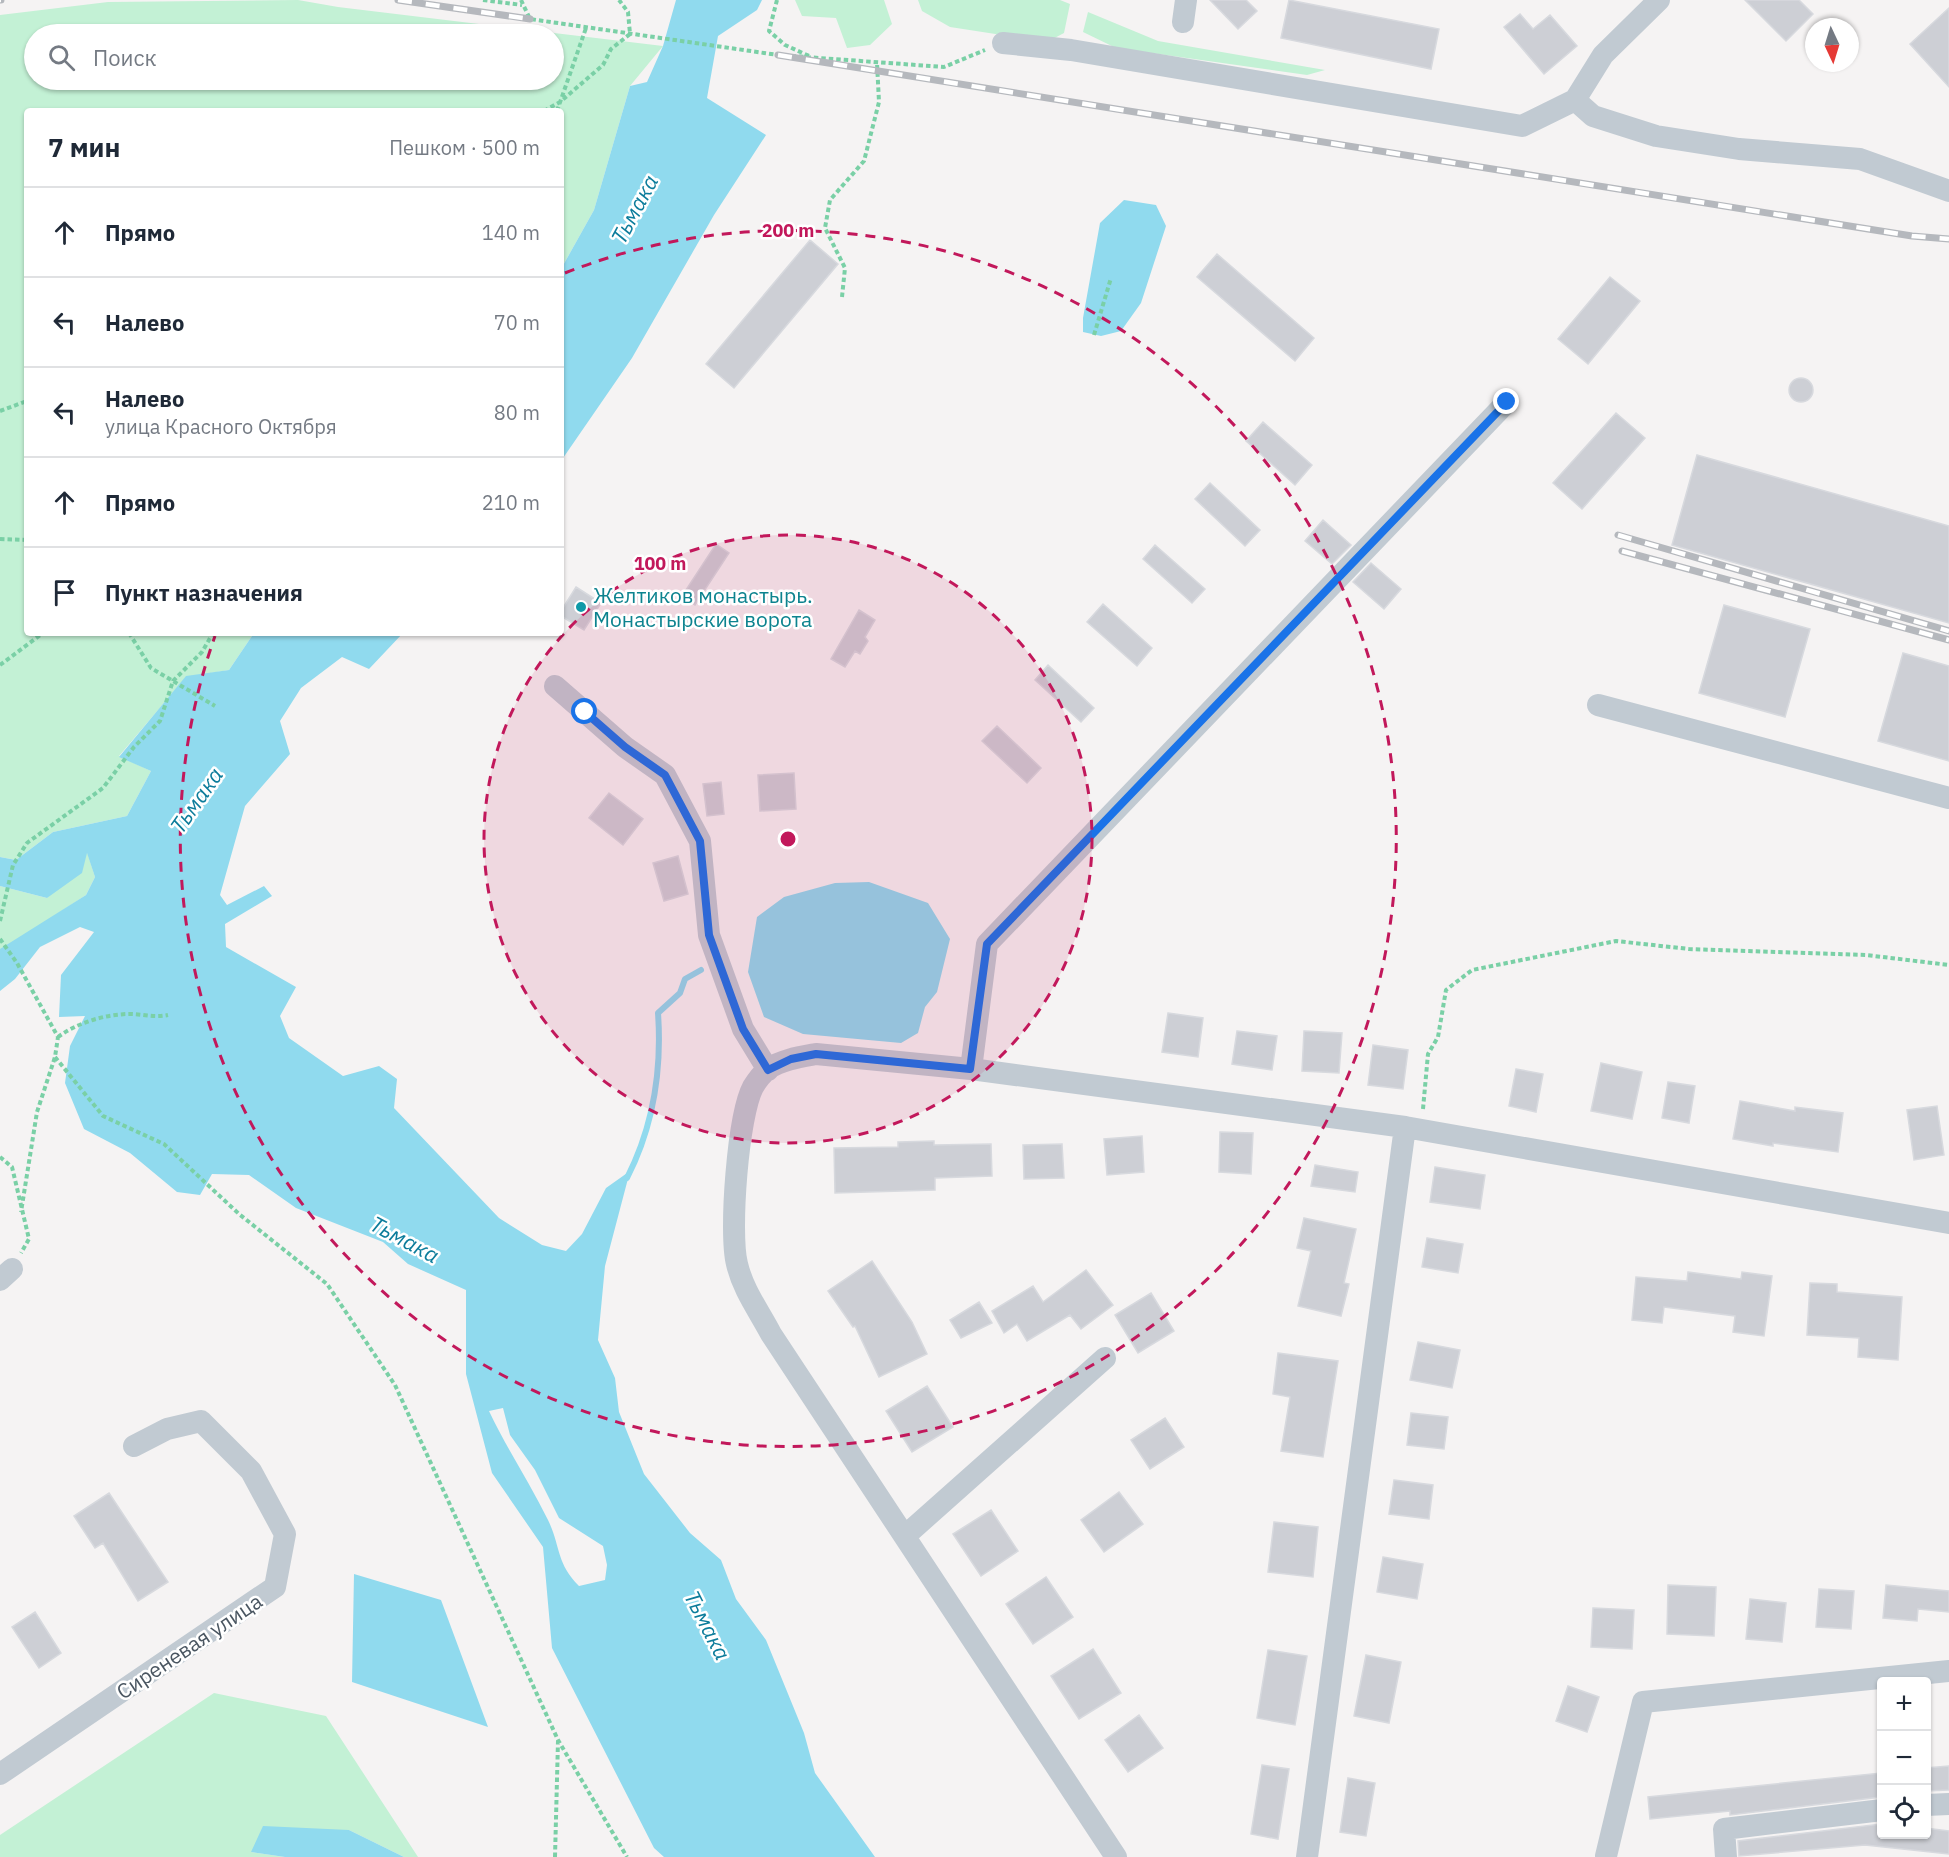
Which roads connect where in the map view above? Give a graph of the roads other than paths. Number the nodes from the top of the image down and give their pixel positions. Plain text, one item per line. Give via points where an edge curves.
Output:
1 (1659, 0) edge
2 (1003, 43) road end
3 (1575, 100) junction
4 (1949, 191) edge
5 (1507, 402) dead end
6 (555, 686) dead end
7 (1598, 705) dead end
8 (1949, 798) edge
9 (970, 1069) junction
10 (768, 1070) junction
11 (1405, 1127) junction
12 (1949, 1223) edge
13 (1105, 1358) dead end
14 (134, 1446) dead end
15 (906, 1535) junction
16 (1949, 1671) edge
17 (0, 1774) edge
18 (1949, 1804) edge
19 (1931, 1805) edge
20 (1877, 1810) edge
21 (1606, 1856) dead end
22 (1116, 1857) edge
23 (1307, 1857) edge
24 (1726, 1857) edge

1 - 3 street via 1603,55
2 - 3 street via 1071,50 1522,126
3 - 4 street via 1593,117 1656,135 1739,149 1860,159
5 - 9 street via 987,944
6 - 10 street via 625,747 665,775 700,841 709,935 743,1029
7 - 8 street
9 - 10 street via 816,1054 791,1059
9 - 11 street
10 - 15 street via 753,1087 740,1151 736,1262 744,1286 771,1334
11 - 12 street
11 - 23 street
13 - 15 street
14 - 17 street, Сиреневая улица via 167,1429 201,1421 251,1471 285,1534 275,1587
15 - 22 street
16 - 21 street via 1643,1701
18 - 19 street
20 - 24 street via 1724,1828

